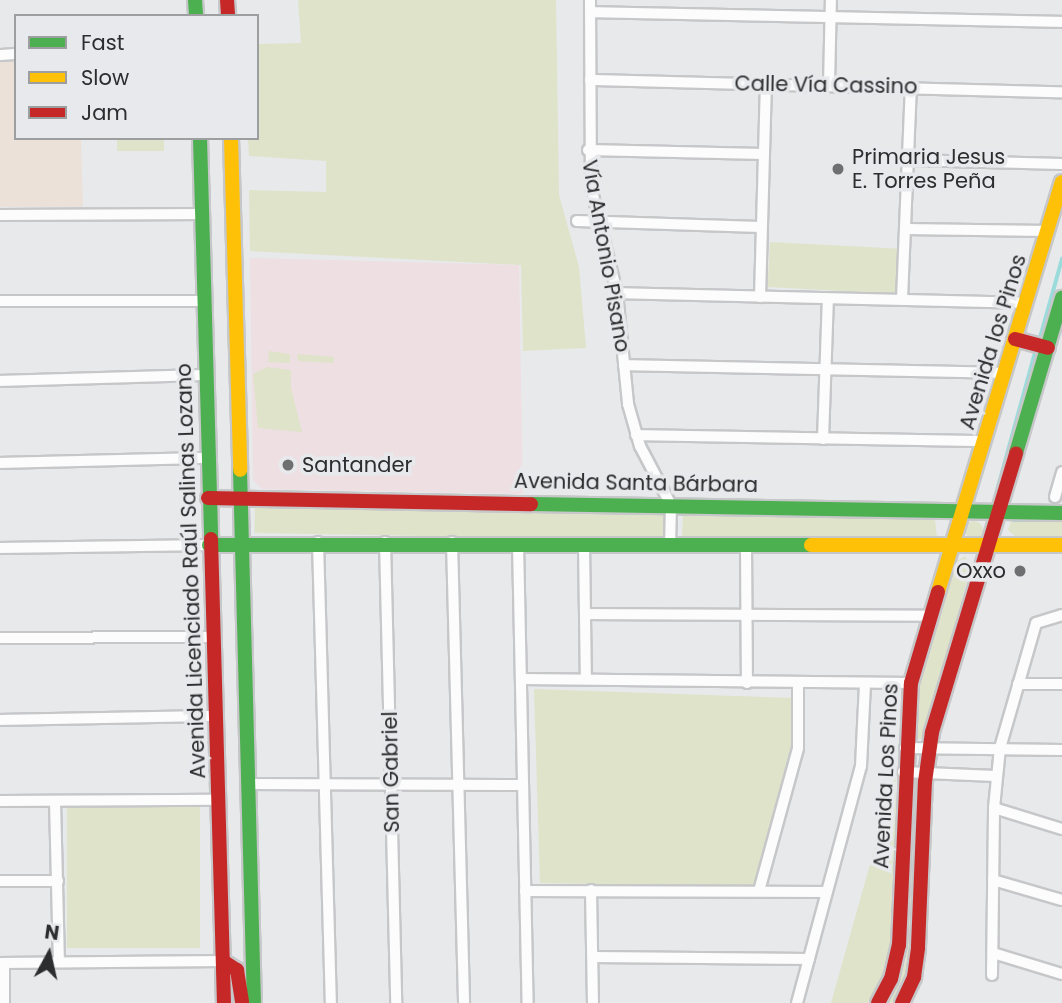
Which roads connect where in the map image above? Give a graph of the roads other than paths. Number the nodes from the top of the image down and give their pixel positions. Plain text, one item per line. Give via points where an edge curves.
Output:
1 (590, 0) edge
2 (831, 0) edge
3 (590, 12) junction
4 (831, 16) junction
5 (1062, 22) edge
6 (590, 80) junction
7 (766, 83) junction
8 (829, 85) junction
9 (911, 87) junction
10 (1062, 92) edge
11 (200, 140) edge
12 (231, 140) edge
13 (588, 150) junction
14 (763, 154) junction
15 (909, 160) junction
16 (1062, 164) edge
17 (1062, 183) edge
18 (202, 214) junction
19 (0, 215) edge
20 (577, 221) dead end
21 (601, 223) junction
22 (761, 227) junction
23 (905, 229) junction
24 (1053, 229) edge
25 (617, 293) junction
26 (760, 297) junction
27 (1062, 298) edge
28 (828, 299) junction
29 (902, 299) junction
30 (0, 301) edge
31 (205, 301) junction
32 (1027, 303) junction
33 (1015, 339) junction
34 (1048, 348) junction
35 (624, 365) junction
36 (824, 370) junction
37 (1005, 373) junction
38 (206, 375) junction
39 (0, 381) edge
40 (636, 435) junction
41 (823, 439) junction
42 (985, 441) junction
43 (207, 458) junction
44 (0, 463) edge
45 (1062, 472) edge
46 (239, 497) junction
47 (1055, 497) dead end
48 (208, 498) junction
49 (671, 505) junction
50 (963, 513) junction
51 (1007, 513) junction
52 (1062, 513) edge
53 (385, 541) junction
54 (318, 542) junction
55 (452, 542) junction
56 (519, 543) junction
57 (239, 544) junction
58 (584, 544) junction
59 (988, 544) junction
60 (1015, 544) junction
61 (209, 545) junction
62 (670, 545) junction
63 (953, 545) junction
64 (1062, 545) edge
65 (746, 547) junction
66 (0, 548) edge
67 (586, 614) junction
68 (747, 615) junction
69 (1062, 615) edge
70 (930, 616) junction
71 (213, 637) junction
72 (0, 638) edge
73 (521, 679) junction
74 (586, 679) junction
75 (747, 682) junction
76 (798, 683) junction
77 (911, 683) junction
78 (865, 684) junction
79 (1018, 684) junction
80 (1062, 684) edge
81 (215, 716) junction
82 (0, 720) edge
83 (905, 748) junction
84 (1000, 748) junction
85 (928, 749) junction
86 (1062, 750) edge
87 (903, 772) junction
88 (926, 773) junction
89 (995, 776) junction
90 (247, 784) junction
91 (325, 784) junction
92 (391, 785) junction
93 (456, 785) junction
94 (523, 785) junction
95 (219, 800) junction
96 (0, 801) edge
97 (55, 801) junction
98 (994, 808) junction
99 (1062, 829) edge
100 (993, 880) junction
101 (0, 881) edge
102 (58, 881) junction
103 (592, 890) junction
104 (525, 891) junction
105 (760, 891) junction
106 (826, 892) junction
107 (1062, 900) edge
108 (993, 953) junction
109 (593, 957) junction
110 (809, 959) junction
111 (59, 961) junction
112 (223, 961) junction
113 (2, 963) edge
114 (1062, 974) edge
115 (992, 975) dead end
116 (4, 1003) edge
117 (224, 1003) edge
118 (242, 1003) edge
119 (254, 1003) edge
120 (331, 1003) edge
121 (396, 1003) edge
122 (464, 1003) edge
123 (528, 1003) edge
124 (593, 1003) edge
125 (797, 1003) edge
126 (878, 1003) edge
127 (902, 1003) edge

1 - 3 street, Vía Antonio Pisano
2 - 4 street
3 - 4 street
3 - 6 street, Vía Antonio Pisano
4 - 5 street
4 - 8 street
6 - 7 street, Calle Vía Cassino
6 - 13 street, Vía Antonio Pisano
7 - 8 street, Calle Vía Cassino
7 - 14 street
8 - 9 street, Calle Vía Cassino
9 - 10 street, Calle Vía Cassino
9 - 15 street
11 - 18 street, Avenida Licenciado Raúl Salinas Lozano
12 - 46 street
13 - 14 street
13 - 21 street, Vía Antonio Pisano via 591,187
14 - 22 street
15 - 16 street
15 - 23 street
17 - 24 street, Avenida los Pinos
18 - 19 street
18 - 31 street, Avenida Licenciado Raúl Salinas Lozano
20 - 21 street
21 - 22 street
21 - 25 street, Vía Antonio Pisano
22 - 26 street
23 - 24 street
23 - 29 street
24 - 32 street, Avenida los Pinos
25 - 26 street
25 - 35 street, Vía Antonio Pisano
26 - 28 street
27 - 34 street
28 - 29 street
28 - 36 street
29 - 32 street
30 - 31 street
31 - 38 street, Avenida Licenciado Raúl Salinas Lozano
32 - 33 street, Avenida los Pinos
33 - 34 street
33 - 37 street, Avenida los Pinos
34 - 51 street
35 - 36 street
35 - 40 street, Vía Antonio Pisano
36 - 37 street
36 - 41 street
37 - 42 street, Avenida los Pinos
38 - 39 street
38 - 43 street, Avenida Licenciado Raúl Salinas Lozano
40 - 41 street
40 - 49 street, Vía Antonio Pisano
41 - 42 street
42 - 50 street, Avenida los Pinos
43 - 44 street
43 - 48 street, Avenida Licenciado Raúl Salinas Lozano
45 - 47 street
46 - 48 street, Avenida Santa Bárbara
46 - 49 street, Avenida Santa Bárbara
46 - 57 street
48 - 61 street, Avenida Licenciado Raúl Salinas Lozano
49 - 50 street, Avenida Santa Bárbara
49 - 62 street, Vía Antonio Pisano
50 - 51 street, Avenida Santa Bárbara
50 - 63 street, Avenida Los Pinos
51 - 52 street, Avenida Santa Bárbara
51 - 59 street
51 - 60 street via 1005,528
53 - 54 street
53 - 55 street
53 - 92 street, San Gabriel
54 - 57 street
54 - 91 street
55 - 56 street
55 - 93 street
56 - 58 street
56 - 73 street
57 - 61 street
57 - 90 street
58 - 62 street
58 - 67 street
59 - 60 street
59 - 63 street
59 - 85 street, Avenida Los Pinos
60 - 64 street
61 - 66 street
61 - 71 street, Avenida Licenciado Raúl Salinas Lozano
62 - 65 street
63 - 65 street
63 - 70 street, Avenida Los Pinos
65 - 68 street
67 - 68 street
67 - 74 street
68 - 70 street
68 - 75 street
69 - 79 street via 1040,620 1034,629
70 - 77 street, Avenida Los Pinos
71 - 72 street
71 - 81 street, Avenida Licenciado Raúl Salinas Lozano
73 - 74 street
73 - 94 street
74 - 75 street
75 - 76 street
76 - 78 street
76 - 105 street via 798,748
77 - 78 street
77 - 83 street, Avenida Los Pinos
78 - 106 street via 861,766
79 - 80 street
79 - 84 street
81 - 82 street
81 - 95 street, Avenida Licenciado Raúl Salinas Lozano
83 - 85 street
83 - 87 street, Avenida Los Pinos
84 - 85 street
84 - 86 street
84 - 89 street
85 - 88 street, Avenida Los Pinos
87 - 88 street
87 - 126 street, Avenida Los Pinos via 899,945 891,979
88 - 89 street
88 - 127 street, Avenida Los Pinos via 915,973
89 - 98 street
90 - 91 street
90 - 119 street
91 - 92 street
91 - 120 street
92 - 93 street
92 - 121 street, San Gabriel
93 - 94 street
93 - 122 street
94 - 104 street
95 - 97 street
95 - 112 street, Avenida Licenciado Raúl Salinas Lozano
96 - 97 street
97 - 102 street
98 - 99 street
98 - 100 street
100 - 107 street
100 - 108 street
101 - 102 street
102 - 111 street
103 - 104 street
103 - 105 street
103 - 109 street
104 - 123 street
105 - 106 street
106 - 110 street
108 - 114 street
108 - 115 street
109 - 110 street
109 - 124 street
110 - 125 street
111 - 112 street
111 - 113 street
112 - 117 street, Avenida Licenciado Raúl Salinas Lozano
112 - 118 street via 237,970
113 - 116 street

